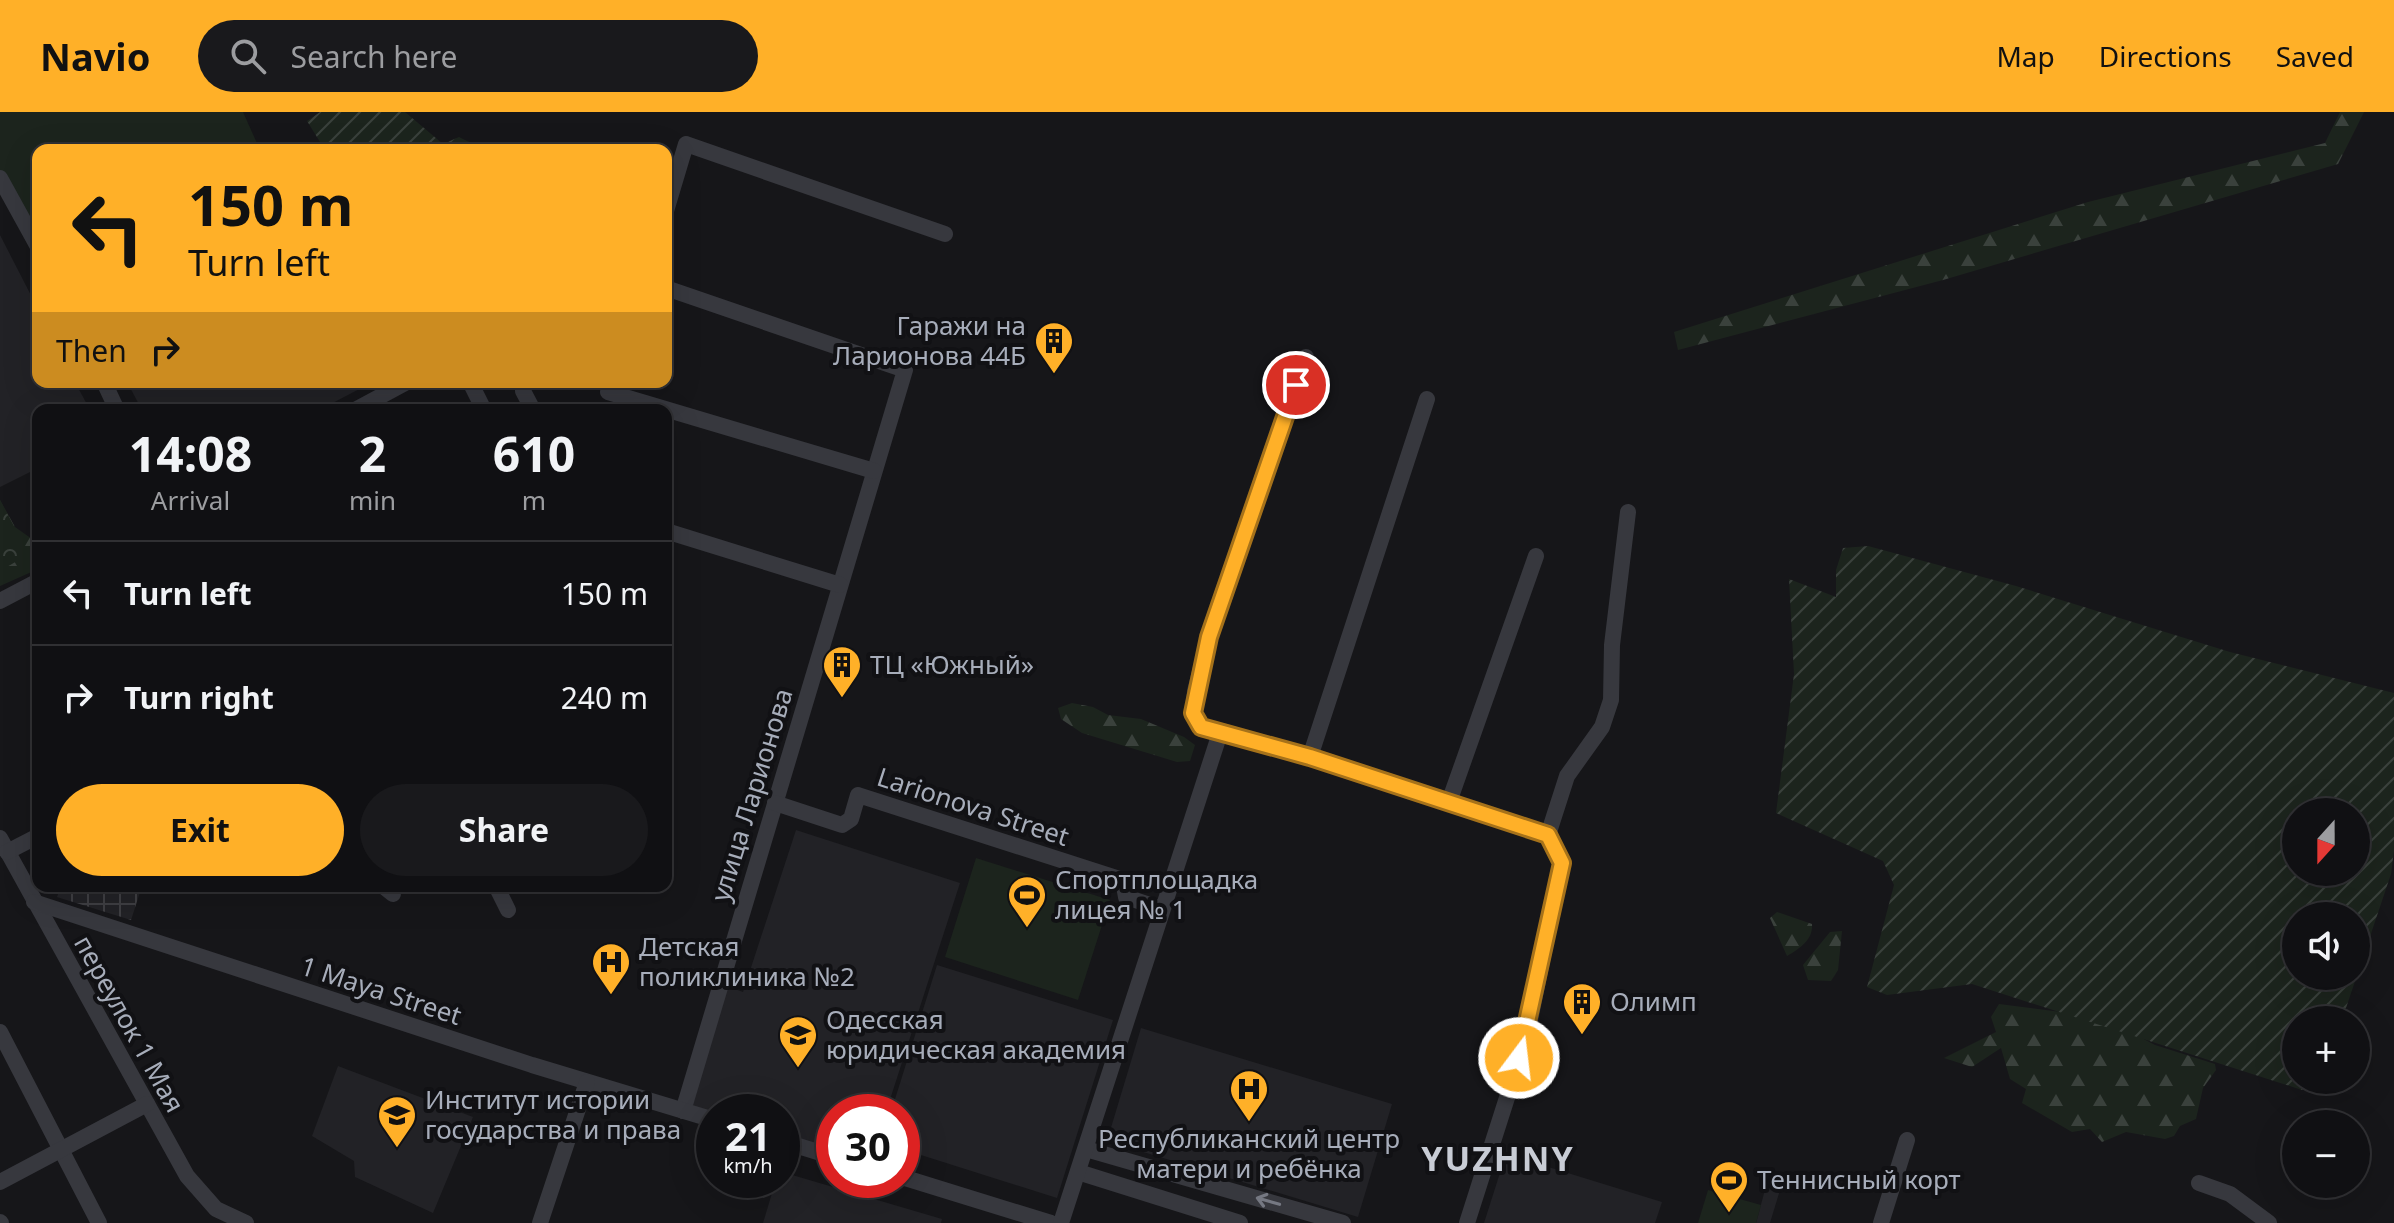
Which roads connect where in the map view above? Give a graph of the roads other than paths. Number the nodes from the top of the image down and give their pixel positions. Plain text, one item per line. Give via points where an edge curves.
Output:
1 (0, 178) edge
2 (672, 191) edge
3 (945, 234) dead end
4 (32, 236) edge
5 (672, 290) edge
6 (1306, 357) dead end
7 (396, 388) edge
8 (612, 388) edge
9 (1427, 399) dead end
10 (366, 404) edge
11 (663, 404) edge
12 (672, 407) edge
13 (874, 471) junction
14 (1628, 512) dead end
15 (672, 533) edge
16 (1536, 556) dead end
17 (840, 585) junction
18 (32, 587) edge
19 (0, 601) edge
20 (1220, 733) junction
21 (1310, 757) junction
22 (1449, 802) junction
23 (775, 803) junction
24 (1548, 835) junction
25 (32, 838) edge
26 (4, 845) edge
27 (499, 892) edge
28 (34, 902) junction
29 (1162, 909) junction
30 (508, 910) dead end
31 (0, 1032) edge
32 (587, 1082) junction
33 (147, 1104) junction
34 (683, 1111) junction
35 (696, 1115) edge
36 (1907, 1140) dead end
37 (62, 1149) junction
38 (1086, 1149) junction
39 (1078, 1172) junction
40 (0, 1182) edge
41 (920, 1183) edge
42 (2199, 1183) dead end
43 (239, 1221) edge
44 (99, 1223) edge
45 (540, 1223) edge
46 (1051, 1223) edge
47 (1061, 1223) edge
48 (1240, 1223) edge
49 (1343, 1223) edge
50 (1467, 1223) edge
51 (1881, 1223) edge
52 (2269, 1223) edge

1 - 4 street
2 - 3 street via 686,144
5 - 13 street, улица Ларионова via 905,370
6 - 20 street via 1195,691 1193,713 1201,727
7 - 10 street
8 - 11 street
9 - 21 street
12 - 13 street
13 - 17 street, улица Ларионова
14 - 24 street via 1611,700 1602,727 1567,776
15 - 17 street
16 - 22 street
17 - 23 street, улица Ларионова
18 - 19 street
20 - 21 street
20 - 29 street
21 - 22 street
22 - 24 street
23 - 29 street, Larionova Street via 842,825 851,819 858,795 1123,880 1126,897
23 - 34 street, улица Ларионова
24 - 50 street via 1562,863 1527,1035
25 - 26 street
26 - 28 street, переулок 1 Мая
27 - 30 street
28 - 32 street, 1 Maya Street
28 - 33 street, переулок 1 Мая
29 - 38 street
31 - 37 street
32 - 34 street, 1 Maya Street
32 - 45 street
33 - 37 street
33 - 43 street, переулок 1 Мая via 187,1176 216,1209
34 - 35 street, 1 Maya Street
36 - 51 street
37 - 40 street
37 - 44 street
38 - 39 street
49 -> 38 street
39 - 47 street
39 - 48 street
41 - 46 street
42 - 52 street via 2230,1194

